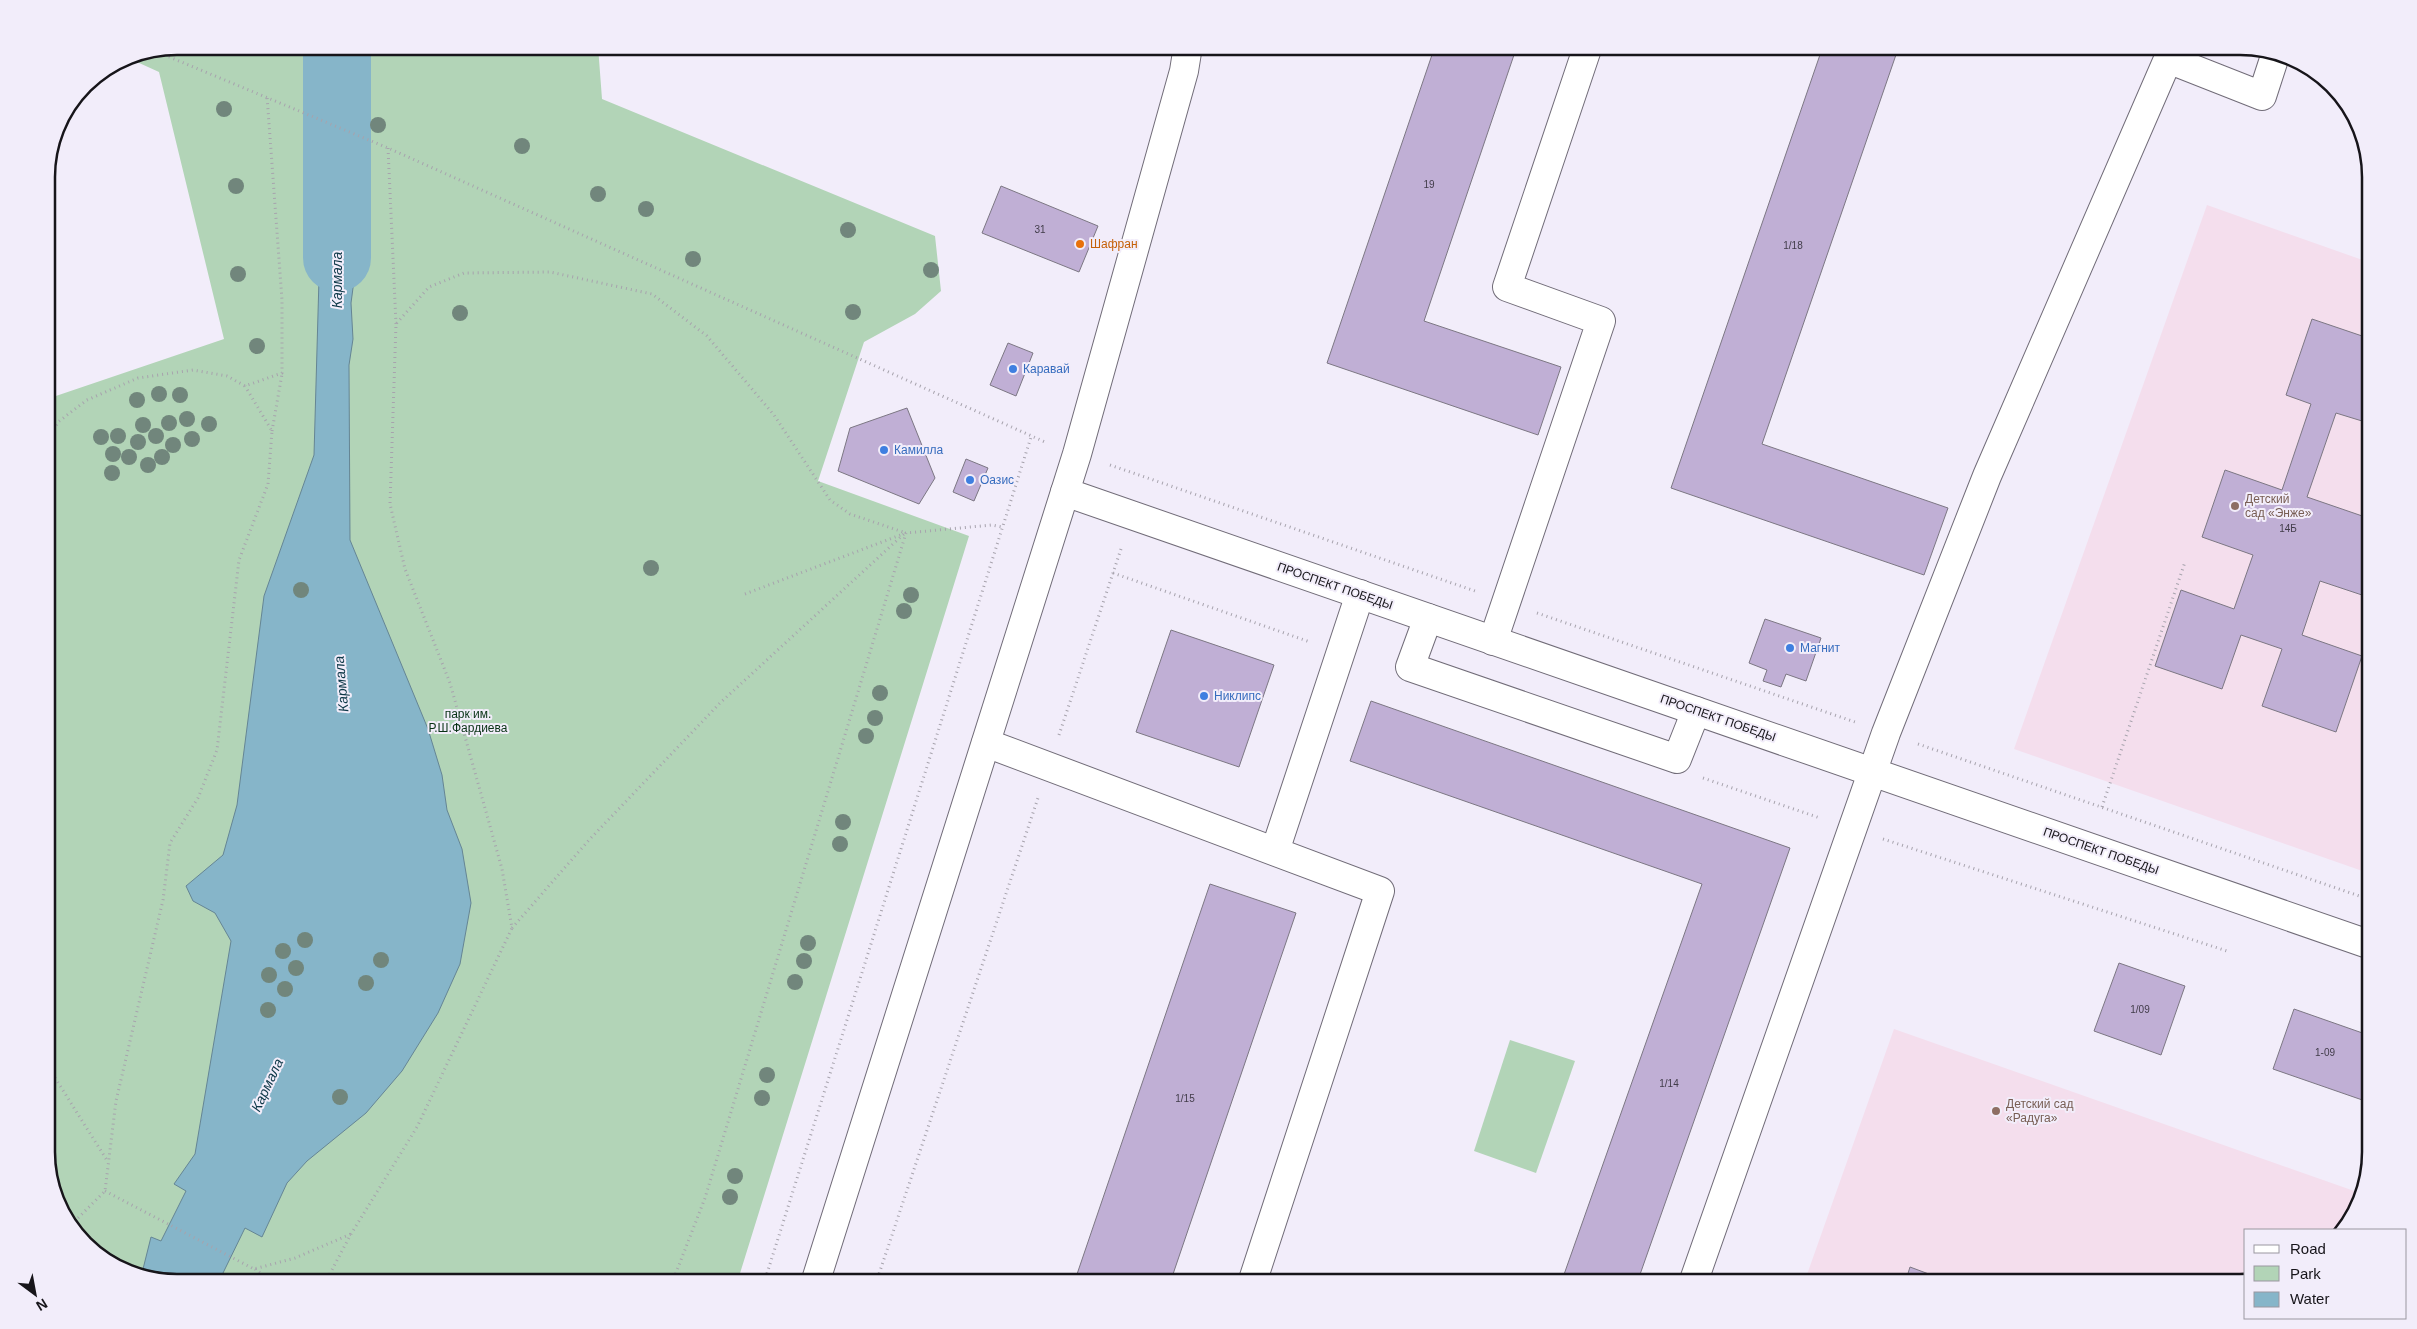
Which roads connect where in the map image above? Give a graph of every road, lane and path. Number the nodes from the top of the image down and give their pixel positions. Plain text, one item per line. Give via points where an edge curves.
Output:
1 (168, 55) edge
2 (1187, 55) edge
3 (1585, 55) edge
4 (2275, 60) edge
5 (267, 96) junction
6 (388, 148) junction
7 (396, 324) junction
8 (282, 373) junction
9 (245, 386) junction
10 (55, 427) edge
11 (272, 431) junction
12 (1031, 437) junction
13 (1077, 454) junction
14 (1065, 492) junction
15 (1132, 515) junction
16 (1002, 527) junction
17 (906, 533) junction
18 (2185, 562) dead end
19 (744, 594) dead end
20 (1360, 594) junction
21 (1504, 602) junction
22 (1428, 618) junction
23 (1493, 640) junction
24 (1696, 711) junction
25 (1886, 733) junction
26 (986, 743) junction
27 (1048, 766) junction
28 (1872, 772) junction
29 (2102, 807) junction
30 (1275, 851) junction
31 (2362, 897) edge
32 (512, 928) junction
33 (2362, 943) edge
34 (55, 1079) edge
35 (108, 1163) junction
36 (105, 1191) junction
37 (76, 1220) edge
38 (351, 1234) junction
39 (254, 1269) junction
40 (262, 1274) edge
41 (330, 1274) edge
42 (675, 1274) edge
43 (767, 1274) edge
44 (818, 1274) edge
45 (879, 1274) edge
46 (1255, 1274) edge
47 (1696, 1274) edge

1 - 5 path
2 - 13 street
3 - 21 street via 1507,287 1601,321
4 - 25 street via 2262,96 2168,59 1987,476
5 - 6 path
5 - 8 path via 282,300
6 - 7 path
6 - 12 path
7 - 17 path via 429,287 464,273 550,272 652,294 707,336 774,415 830,500 850,514
7 - 32 path via 390,504 405,568 450,683 502,869
8 - 9 path
8 - 11 path
9 - 10 path via 227,376 192,370 138,378 87,400
9 - 11 path
11 - 35 path via 268,484 239,560 217,750 198,798 170,843 163,900 116,1100
12 - 13 path
12 - 16 path
13 - 14 street
13 - 21 path
14 - 15 street, ПРОСПЕКТ ПОБЕДЫ
14 - 26 street
15 - 20 street, ПРОСПЕКТ ПОБЕДЫ
15 - 27 path
16 - 17 path via 992,525
16 - 43 path
17 - 19 path
17 - 32 path via 720,703 589,840
17 - 42 path via 705,1198
18 - 29 path
20 - 22 street, ПРОСПЕКТ ПОБЕДЫ
20 - 30 street
21 - 23 street
21 - 25 path
22 - 23 street, ПРОСПЕКТ ПОБЕДЫ
22 - 24 street via 1410,667 1678,759
23 - 24 street, ПРОСПЕКТ ПОБЕДЫ
24 - 28 street, ПРОСПЕКТ ПОБЕДЫ
25 - 28 street
25 - 29 path
26 - 27 street
26 - 44 street
27 - 30 street
27 - 45 path
28 - 33 street, ПРОСПЕКТ ПОБЕДЫ
28 - 47 street
29 - 31 path
30 - 46 street via 1380,891
32 - 38 path via 417,1127
34 - 35 path
35 - 36 path
36 - 37 path
36 - 39 path
38 - 39 path via 295,1258
38 - 41 path
39 - 40 path

